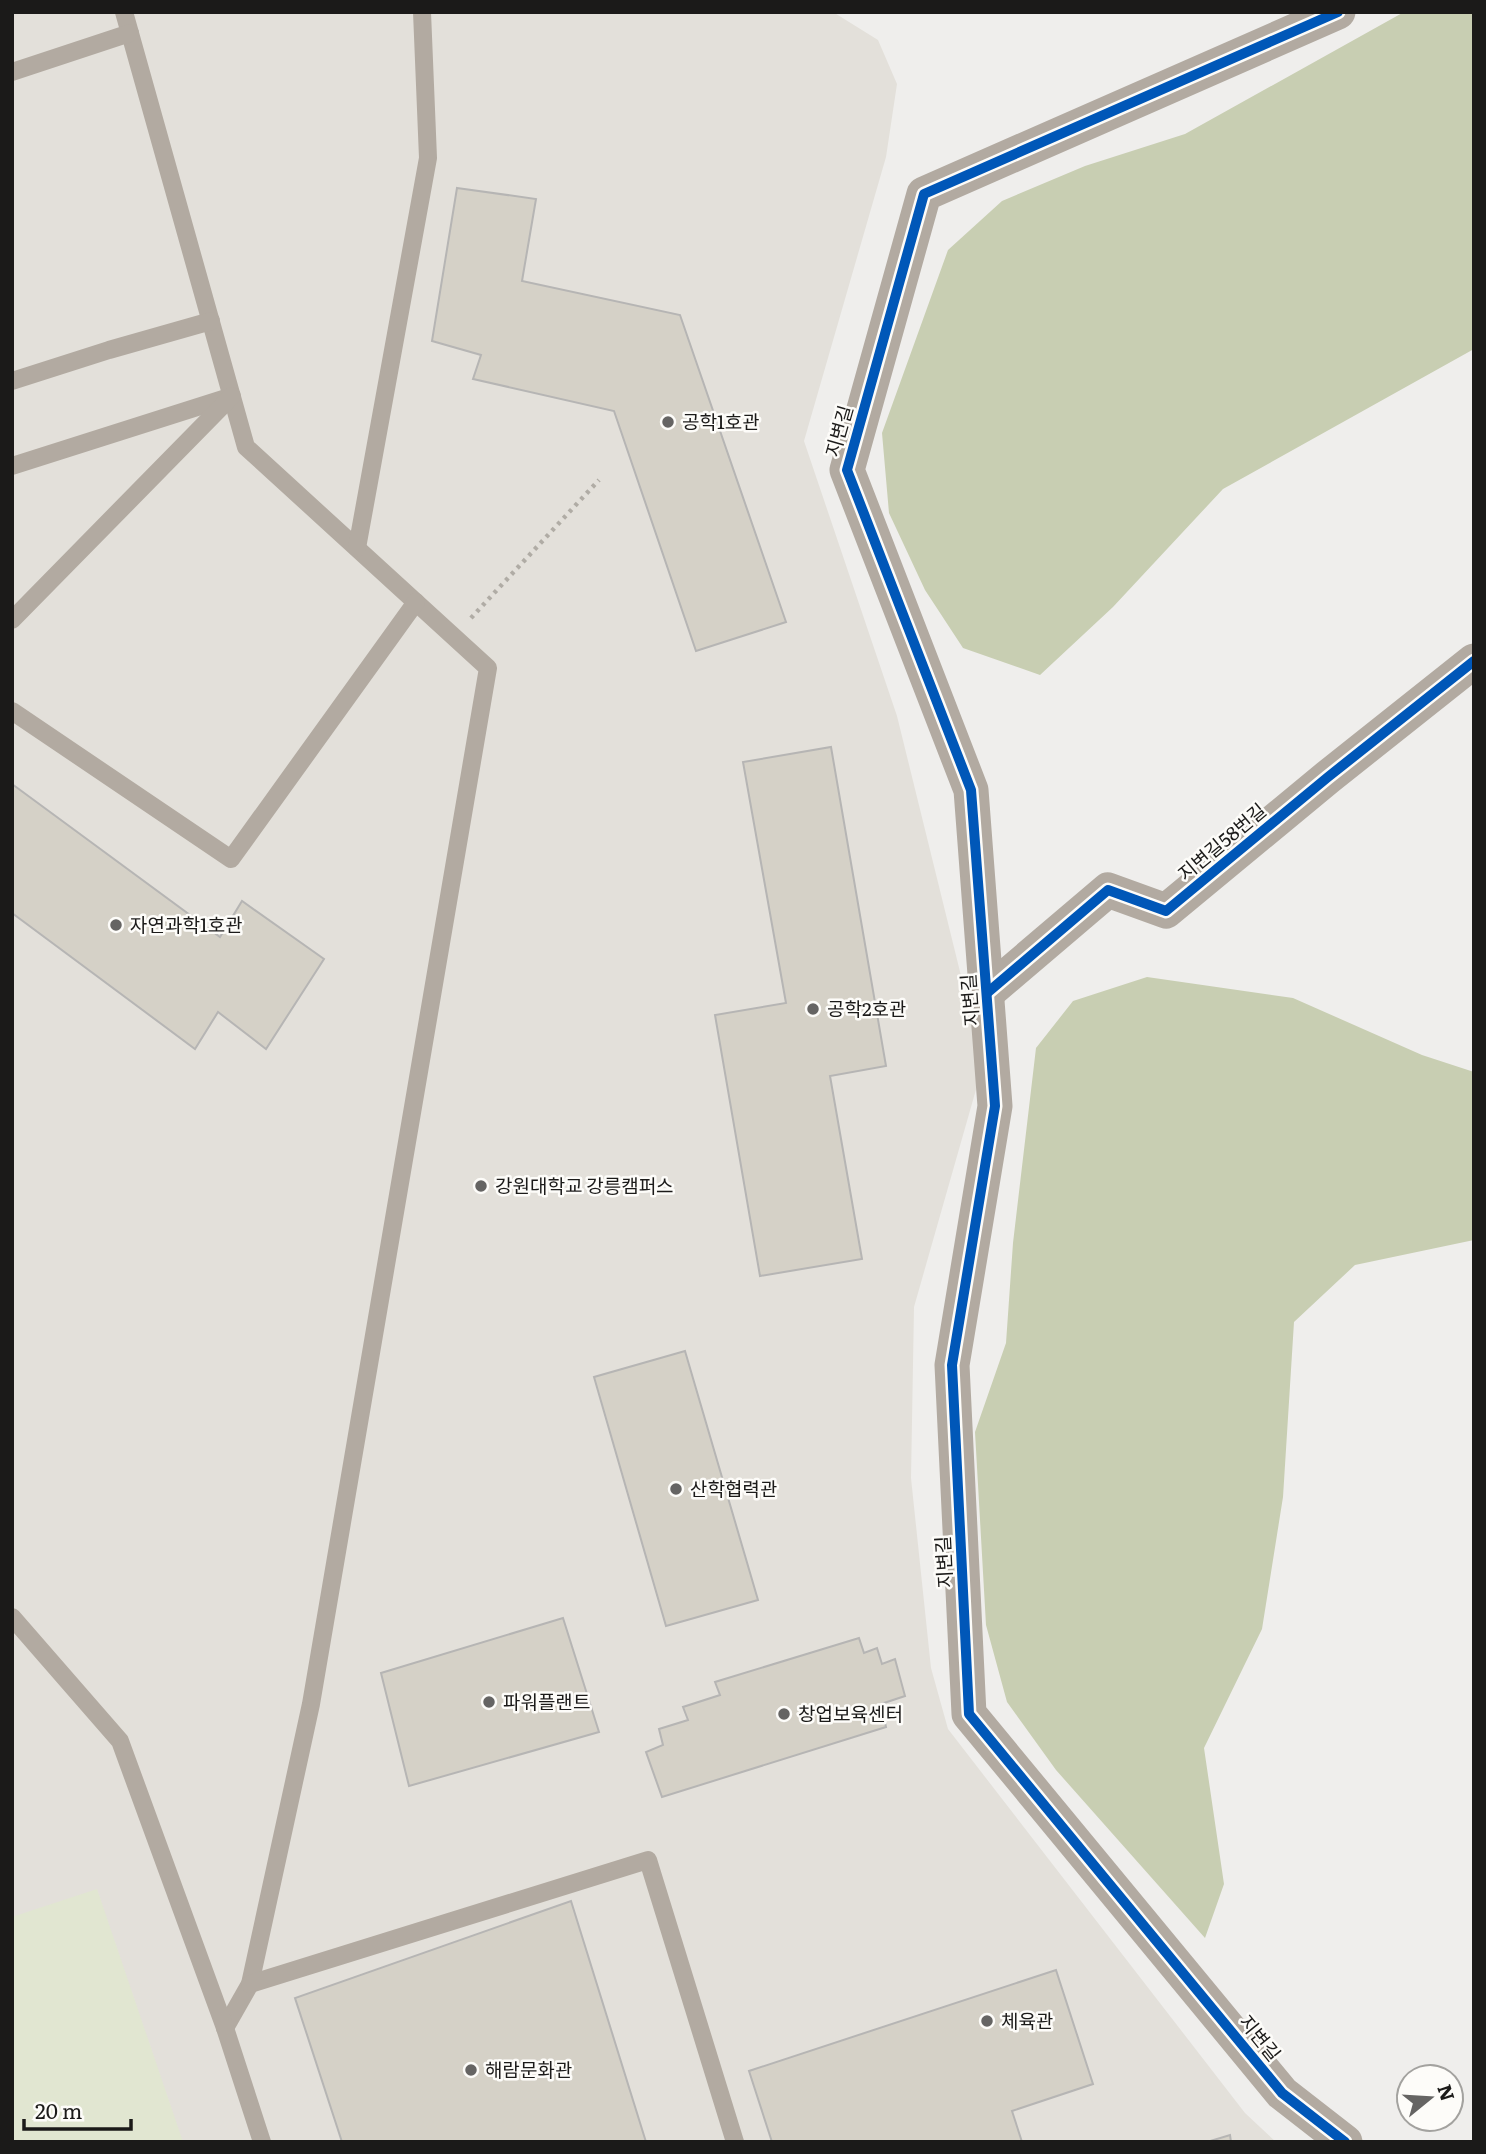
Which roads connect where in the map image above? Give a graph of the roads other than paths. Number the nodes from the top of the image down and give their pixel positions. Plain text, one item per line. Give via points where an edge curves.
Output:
1 (124, 12) edge
2 (422, 12) edge
3 (1338, 12) edge
4 (130, 33) junction
5 (12, 72) edge
6 (211, 321) junction
7 (12, 381) edge
8 (232, 396) junction
9 (12, 466) edge
10 (357, 548) junction
11 (416, 602) junction
12 (12, 621) edge
13 (1474, 661) edge
14 (12, 711) edge
15 (987, 993) junction
16 (12, 1617) edge
17 (250, 1984) junction
18 (225, 2028) junction
19 (262, 2142) edge
20 (735, 2142) edge
21 (1345, 2142) edge

1 - 4 lane
2 - 10 lane via 428,158
3 - 15 street, 지변길 via 924,194 847,470 971,790
4 - 5 lane
4 - 6 lane
6 - 7 lane
6 - 8 lane
8 - 9 lane
8 - 10 lane via 246,447
8 - 12 lane
10 - 11 lane
11 - 14 lane via 231,859
11 - 17 lane via 488,668 314,1690
13 - 15 street, 지변길58번길 via 1166,911 1108,890
15 - 21 street, 지변길 via 995,1106 952,1365 969,1714 1282,2093
16 - 18 lane via 120,1741
17 - 18 lane
17 - 20 lane via 648,1860
18 - 19 lane

